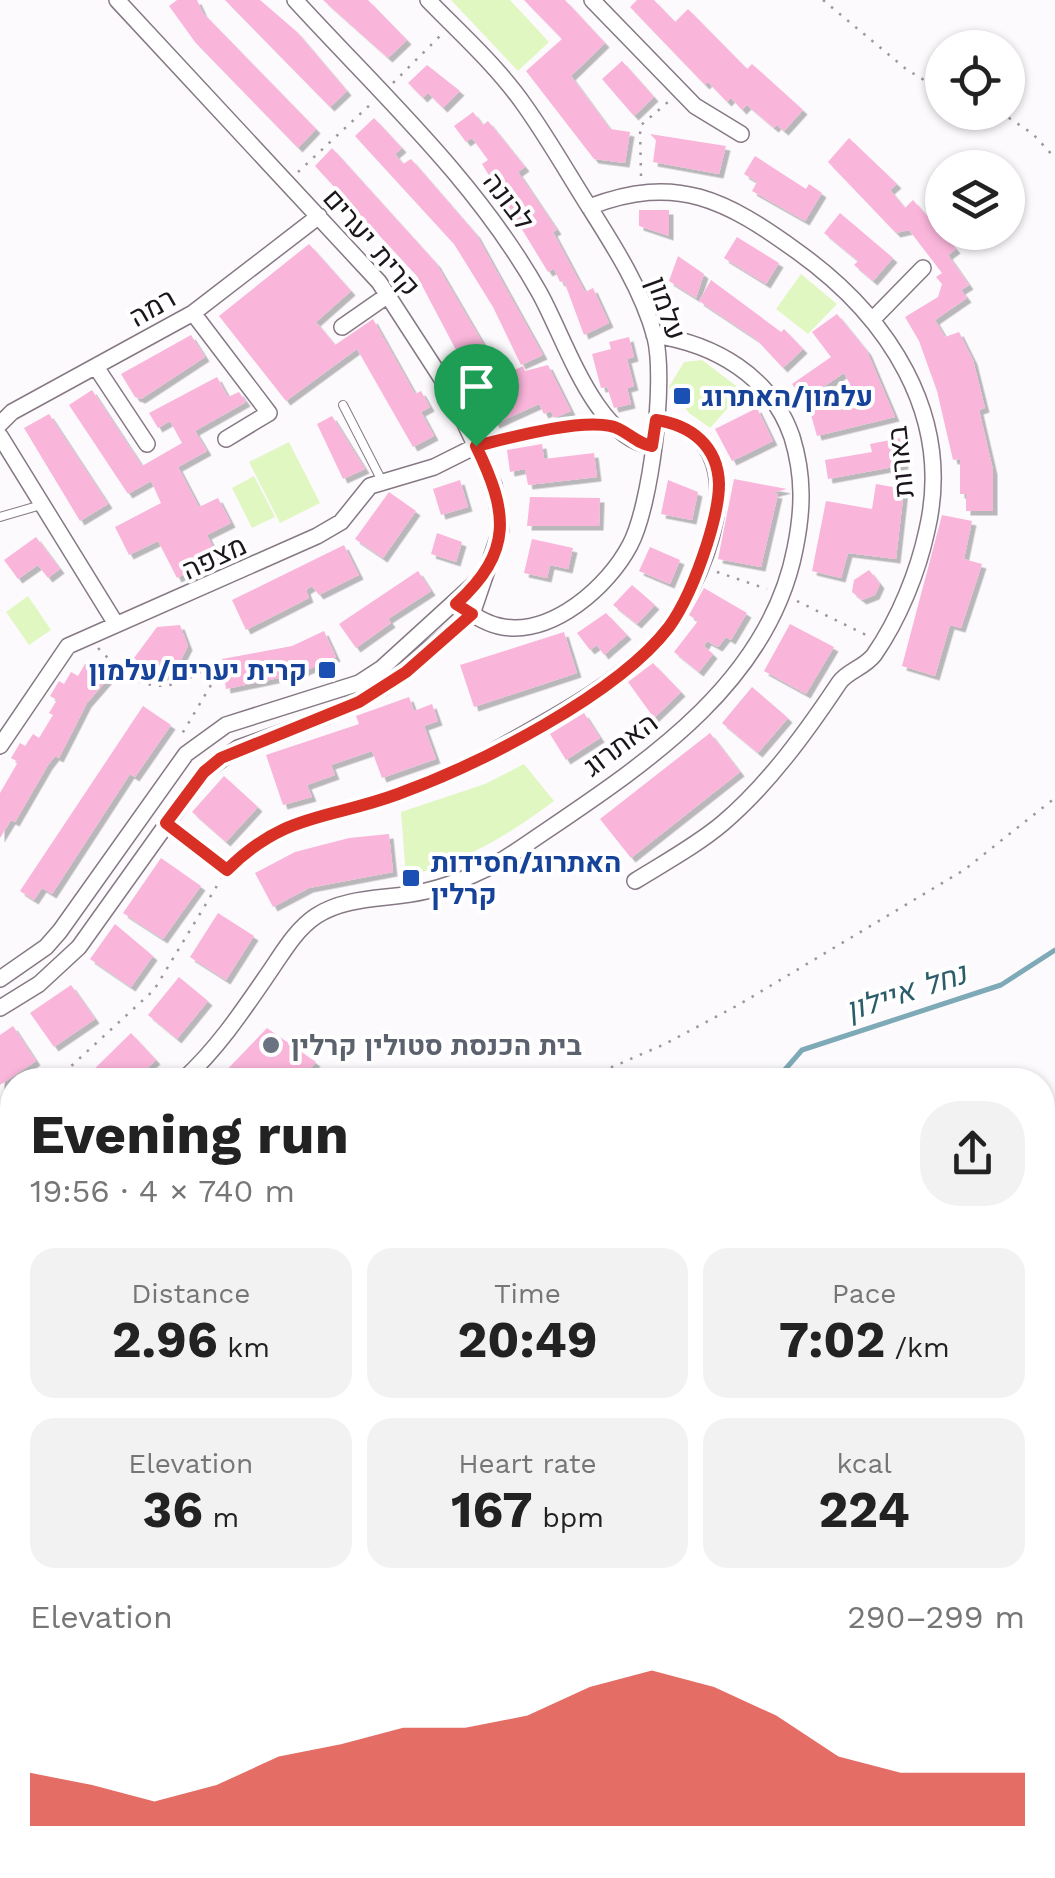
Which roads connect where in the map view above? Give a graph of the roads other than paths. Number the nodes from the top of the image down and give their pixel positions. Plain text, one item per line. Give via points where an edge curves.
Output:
1 (116, 0) edge
2 (295, 0) edge
3 (428, 0) edge
4 (592, 0) edge
5 (741, 134) dead end
6 (590, 207) junction
7 (319, 216) junction
8 (923, 268) dead end
9 (388, 295) junction
10 (193, 313) junction
11 (874, 318) junction
12 (342, 327) dead end
13 (654, 335) junction
14 (96, 366) junction
15 (343, 404) dead end
16 (656, 420) junction
17 (0, 424) edge
18 (0, 436) edge
19 (226, 439) dead end
20 (147, 444) dead end
21 (476, 446) junction
22 (652, 446) junction
23 (382, 481) junction
24 (41, 504) junction
25 (0, 516) edge
26 (491, 565) junction
27 (456, 604) junction
28 (472, 614) junction
29 (116, 624) junction
30 (0, 746) edge
31 (494, 752) joint
32 (227, 870) road end
33 (634, 882) dead end
34 (0, 979) edge
35 (0, 1008) edge
36 (195, 1068) edge

1 - 7 street, קרית יערים
2 - 22 street, לבונה via 460,177 518,254 612,426
3 - 6 street, עלמון via 526,108
4 - 5 street via 712,119
6 - 11 street, בארות via 641,191 701,196 746,214
6 - 13 street, עלמון
7 - 9 street, קרית יערים
7 - 10 street, רמה
8 - 11 street
9 - 12 street
9 - 21 street, קרית יערים via 425,348
10 - 14 street, רמה
10 - 19 street via 269,413
11 - 33 street, בארות via 913,384 930,454 928,529 896,616 872,657 842,678 826,706 731,816
13 - 16 street, עלמון via 660,367
13 - 36 street, האתרוג via 698,343 735,364 780,408 795,446 803,490 792,566 754,650 698,717 511,855 425,892 340,905 302,926 224,1038
14 - 17 street, רמה
14 - 20 street
15 - 23 lane
16 - 22 street, עלמון
16 - 31 street via 700,438 718,471 713,524 683,605 622,671
18 - 24 street
21 - 23 street, מצפה via 434,467
21 - 26 street, קרית יערים via 500,504
22 - 28 street, עלמון via 632,543 585,598 526,628 490,624
23 - 29 street, מצפה via 358,494 341,522 317,536
24 - 25 lane
24 - 29 street
26 - 27 street
26 - 28 street, קרית יערים
27 - 28 street, עלמון
27 - 34 street via 359,683 226,725 176,766 60,931
28 - 35 street, קרית יערים via 406,672 359,702 221,758 204,772 71,956
29 - 30 street, מצפה via 90,633 54,661
31 - 32 lane via 392,797 274,831

